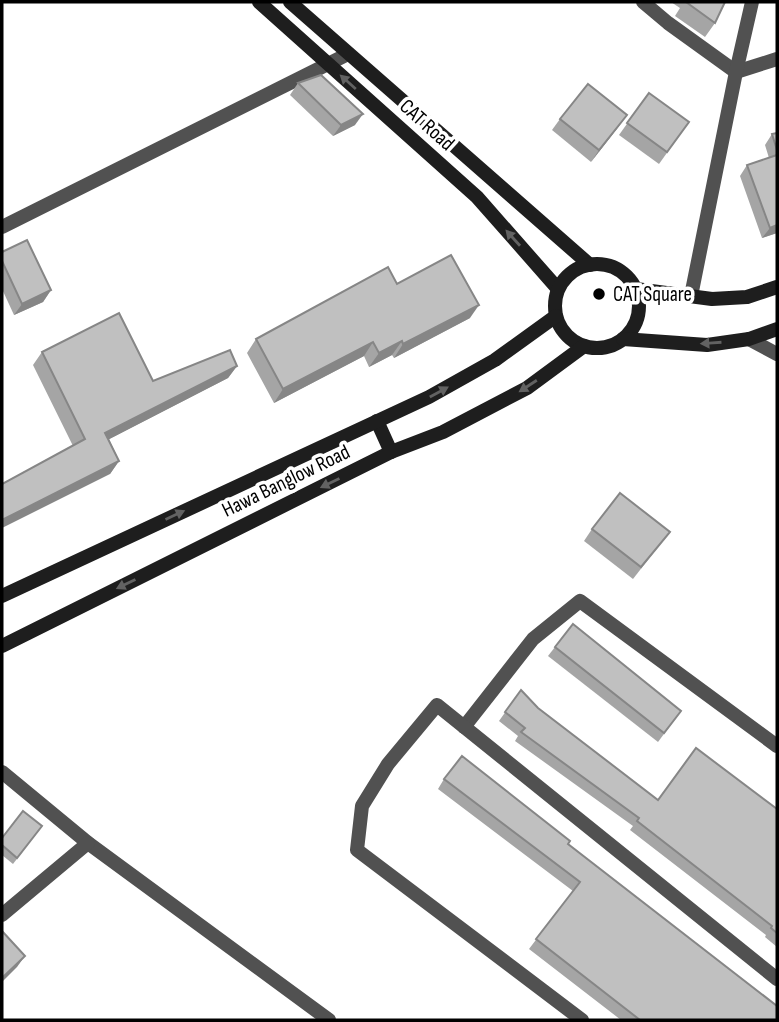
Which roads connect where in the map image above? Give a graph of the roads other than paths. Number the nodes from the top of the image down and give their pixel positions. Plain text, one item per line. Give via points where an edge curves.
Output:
1 (259, 2) edge
2 (290, 2) edge
3 (643, 2) edge
4 (752, 2) edge
5 (348, 54) junction
6 (777, 59) edge
7 (328, 64) junction
8 (736, 72) junction
9 (2, 227) edge
10 (590, 265) junction
11 (777, 287) edge
12 (558, 289) junction
13 (636, 289) junction
14 (691, 296) junction
15 (556, 316) junction
16 (777, 329) edge
17 (623, 339) junction
18 (749, 339) junction
19 (584, 346) junction
20 (777, 354) edge
21 (377, 421) junction
22 (391, 452) junction
23 (2, 596) edge
24 (2, 646) edge
25 (464, 727) junction
26 (777, 746) edge
27 (2, 772) edge
28 (88, 843) junction
29 (2, 915) edge
30 (777, 979) edge
31 (329, 1020) edge
32 (582, 1020) edge

1 - 7 street, CAT Road
2 - 5 street, CAT Road
3 - 8 street
4 - 8 street
5 - 7 street
5 - 10 street, CAT Road
6 - 8 street
7 - 9 street
12 -> 7 street, CAT Road via 477,197
8 - 14 street
10 - 12 street via 566,277
10 - 13 street via 618,269
11 - 14 street via 747,297
12 - 15 street
13 - 14 street
13 - 17 street via 638,317
15 - 19 street via 562,329
21 -> 15 street, Hawa Banglow Road via 495,360
16 - 18 street
18 -> 17 street via 707,345
17 - 19 street via 611,346
18 - 20 street
19 -> 22 street, Hawa Banglow Road via 527,388 443,432
21 - 22 street
23 -> 21 street, Hawa Banglow Road
22 -> 24 street, Hawa Banglow Road
25 - 26 street via 533,639 580,601
25 - 30 street
25 - 32 street via 437,705 388,764 362,806 357,850
27 - 28 street
28 - 29 street
28 - 31 street

